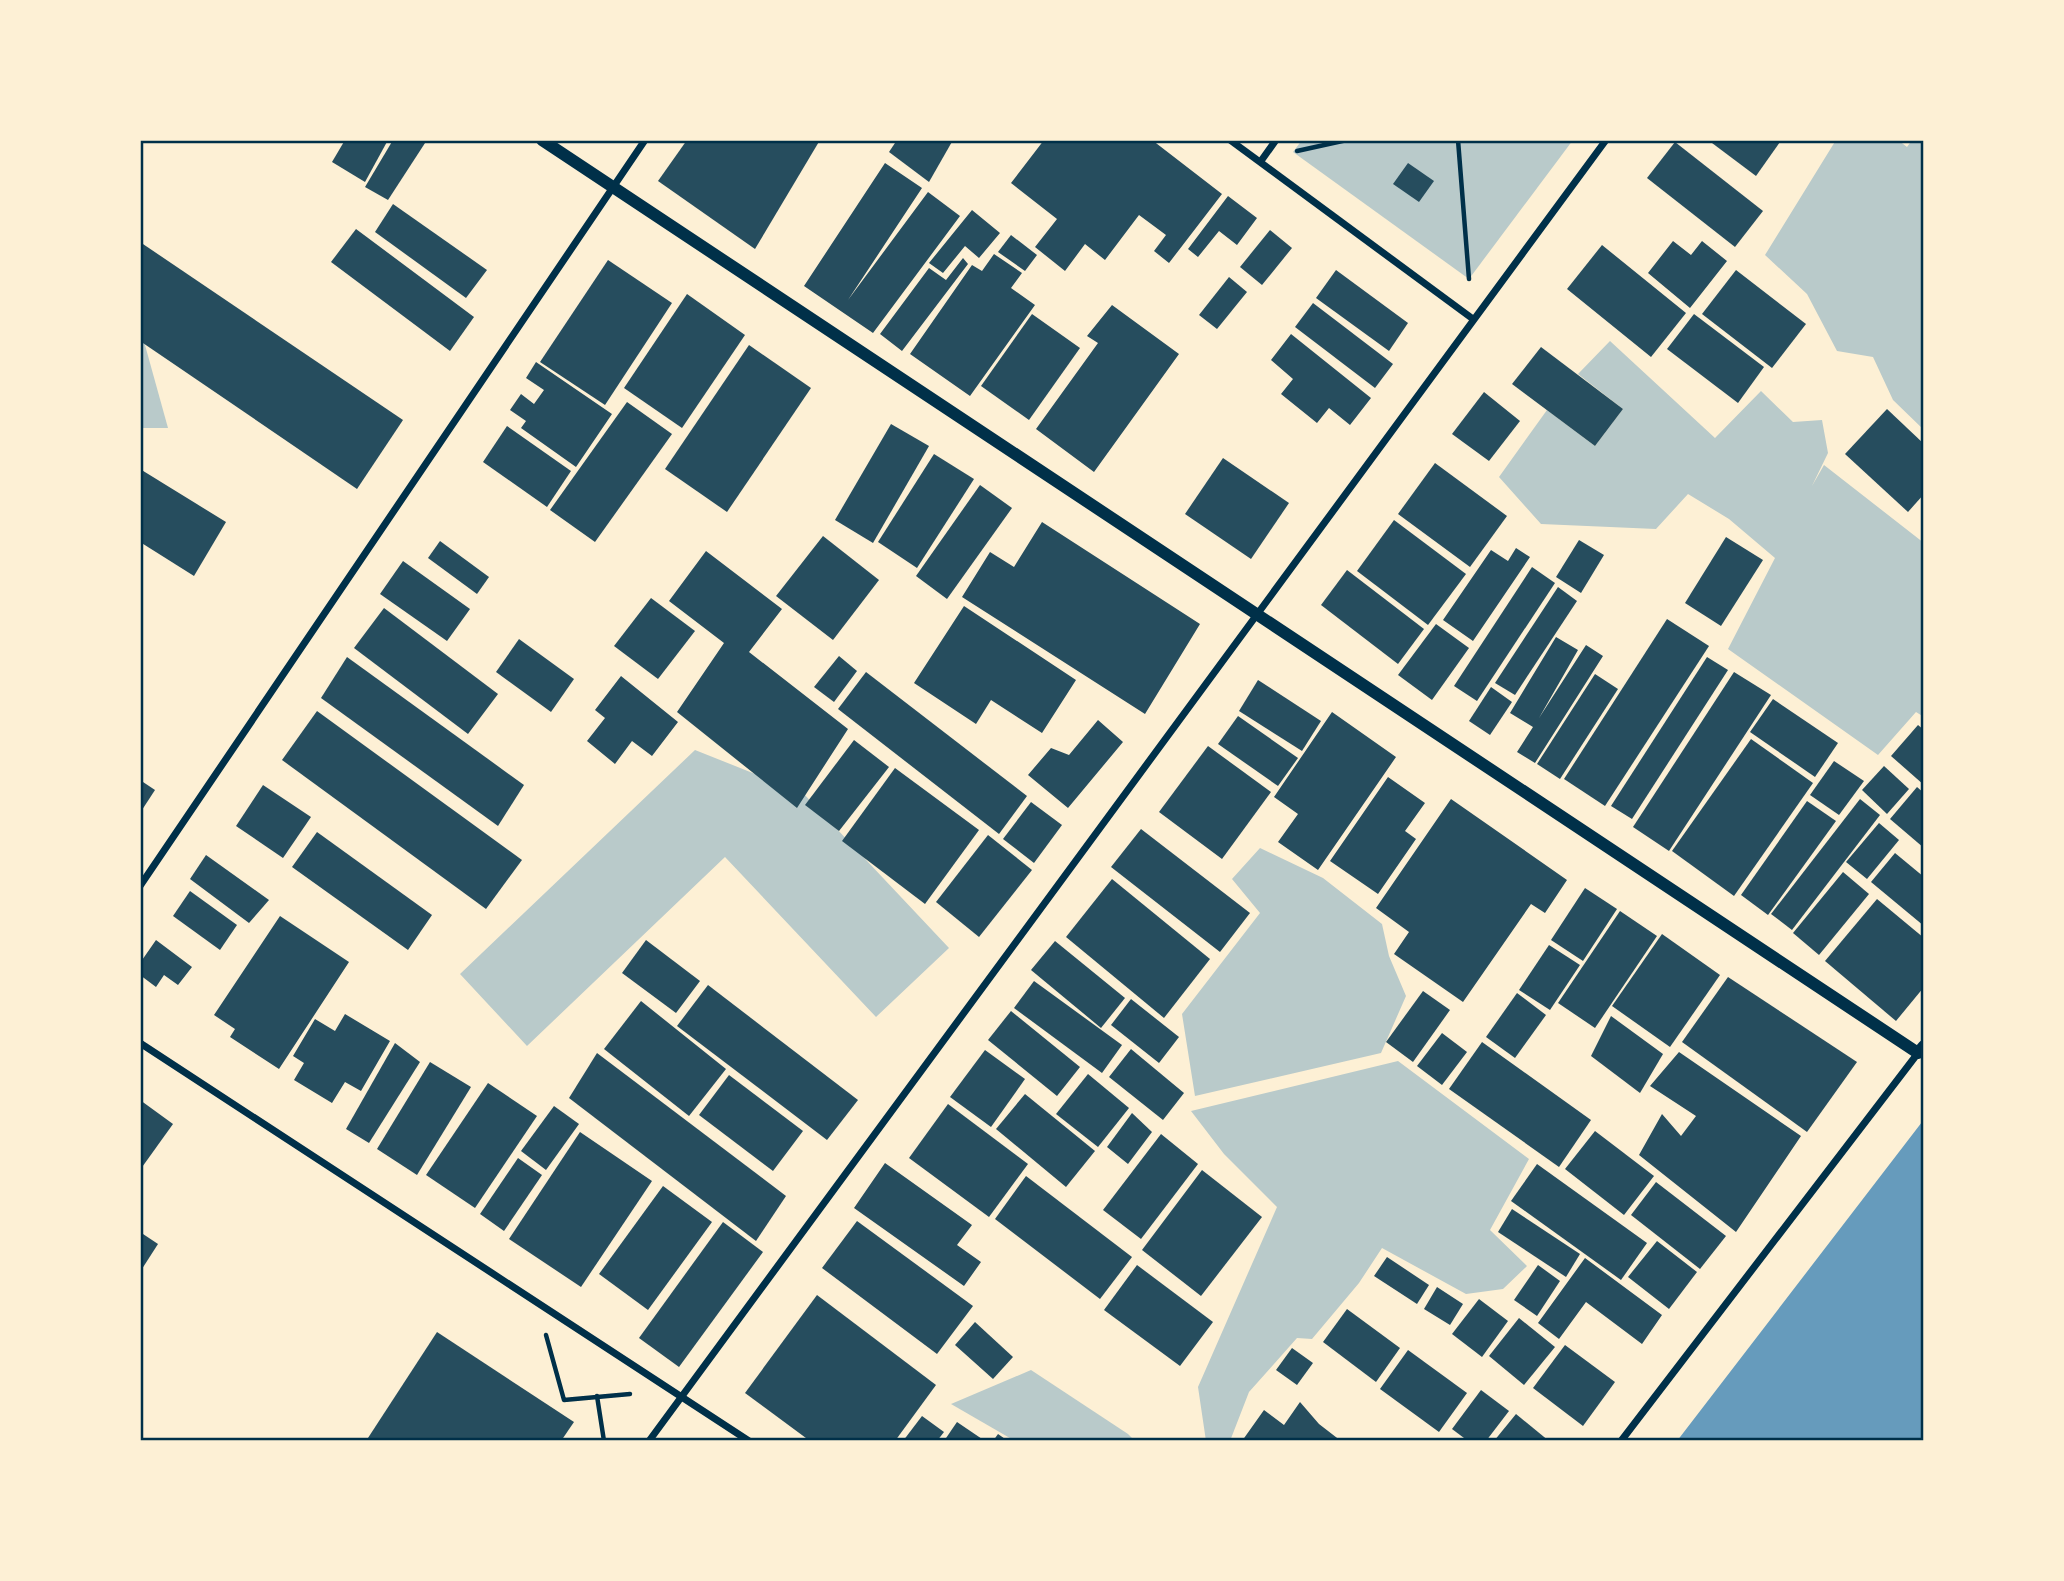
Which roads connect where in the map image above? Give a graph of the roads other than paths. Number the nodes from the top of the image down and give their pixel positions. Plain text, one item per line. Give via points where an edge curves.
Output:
1 (542, 140) edge
2 (645, 140) edge
3 (1230, 140) edge
4 (1276, 140) edge
5 (1606, 140) edge
6 (1261, 161) junction
7 (614, 188) junction
8 (1473, 319) junction
9 (1256, 614) junction
10 (140, 887) edge
11 (140, 1043) edge
12 (1921, 1049) edge
13 (682, 1398) junction
14 (649, 1441) edge
15 (749, 1441) edge
16 (1622, 1441) edge

1 - 7 street
2 - 7 street
3 - 6 street
4 - 6 street
5 - 8 street
6 - 8 street
7 - 9 street
7 - 10 street
8 - 9 street
9 - 12 street
9 - 13 street
11 - 13 street
12 - 16 street
13 - 14 street
13 - 15 street

